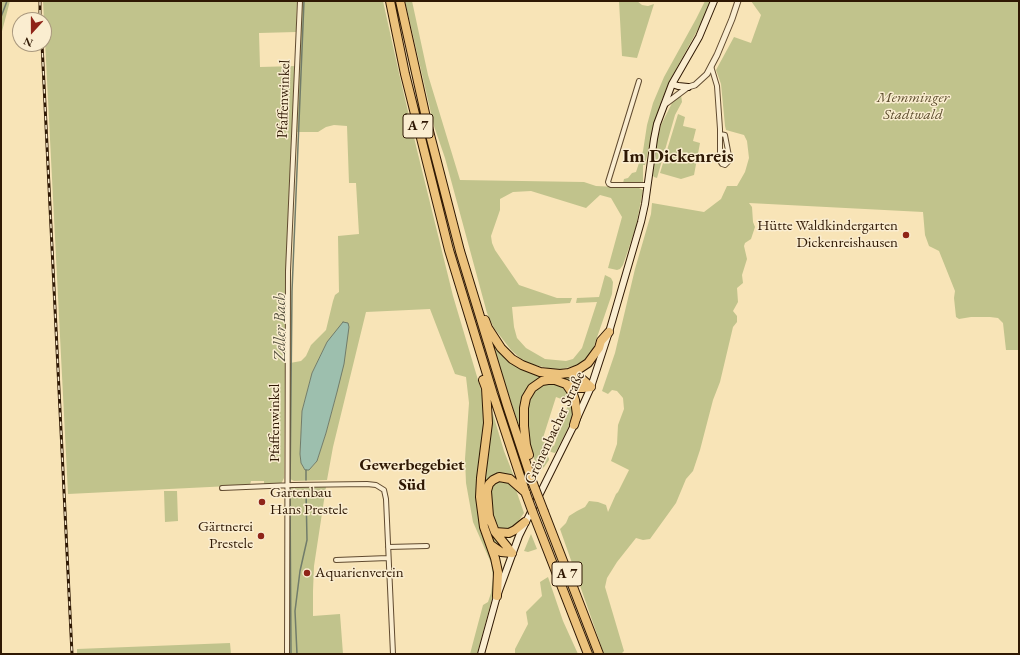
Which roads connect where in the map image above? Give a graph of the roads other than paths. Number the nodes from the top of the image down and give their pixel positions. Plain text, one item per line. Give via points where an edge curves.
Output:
1 (300, 1) edge
2 (390, 1) edge
3 (400, 1) edge
4 (714, 1) edge
5 (738, 1) edge
6 (711, 66) junction
7 (638, 81) dead end
8 (672, 84) junction
9 (688, 87) junction
10 (664, 105) junction
11 (720, 134) junction
12 (647, 185) junction
13 (472, 293) junction
14 (609, 332) junction
15 (480, 352) junction
16 (569, 373) junction
17 (566, 384) junction
18 (591, 387) junction
19 (574, 425) junction
20 (532, 481) junction
21 (289, 485) junction
22 (222, 488) dead end
23 (526, 494) junction
24 (525, 522) junction
25 (495, 532) junction
26 (491, 545) junction
27 (427, 546) dead end
28 (388, 547) junction
29 (512, 553) junction
30 (388, 558) junction
31 (336, 560) dead end
32 (497, 596) junction
33 (287, 654) edge
34 (393, 654) edge
35 (481, 654) edge
36 (588, 654) edge
37 (599, 654) edge

1 - 21 street, Pfaffenwinkel via 288,271
2 - 15 highway, A 7 via 427,164
3 - 13 highway, A 7 via 429,131
4 - 8 main road, Grönenbacher Straße via 705,24
5 - 6 street
6 - 9 street via 700,81
6 - 11 street via 717,86
7 - 12 street via 608,182 611,185
8 - 9 main road
8 - 10 main road, Grönenbacher Straße
9 - 10 street
10 - 12 main road, Grönenbacher Straße via 654,139
11 - 11 street via 720,161 725,165 729,156 725,135
12 - 14 main road, Grönenbacher Straße via 641,222
13 - 16 highway, A 7 via 478,298 488,328 512,359 540,372
13 - 20 highway, A 7
14 - 16 highway via 588,363
14 - 18 main road, Grönenbacher Straße
15 - 23 highway, A 7
15 - 26 highway via 478,363 486,388 488,422 480,478 480,497 484,527
16 - 18 highway, A 7
17 - 18 highway
17 - 19 highway via 575,400
17 - 20 highway via 555,380 542,381 532,388 526,398 524,426 532,466
18 - 19 main road, Grönenbacher Straße
19 - 24 main road, Grönenbacher Straße
20 - 37 highway, A 7, bridge
21 - 22 street
21 - 28 street via 367,484 376,485 384,490
21 - 33 street, Pfaffenwinkel
23 - 25 highway, A 7 via 506,477 499,477 489,484 488,508
23 - 36 highway, A 7, bridge
24 - 25 highway via 509,533
24 - 29 main road, Grönenbacher Straße
25 - 29 highway
26 - 29 highway via 501,552
26 - 32 highway via 498,572
27 - 28 street
28 - 30 street
29 - 32 main road, Grönenbacher Straße
30 - 31 street
30 - 34 street
32 - 35 main road, Grönenbacher Straße

